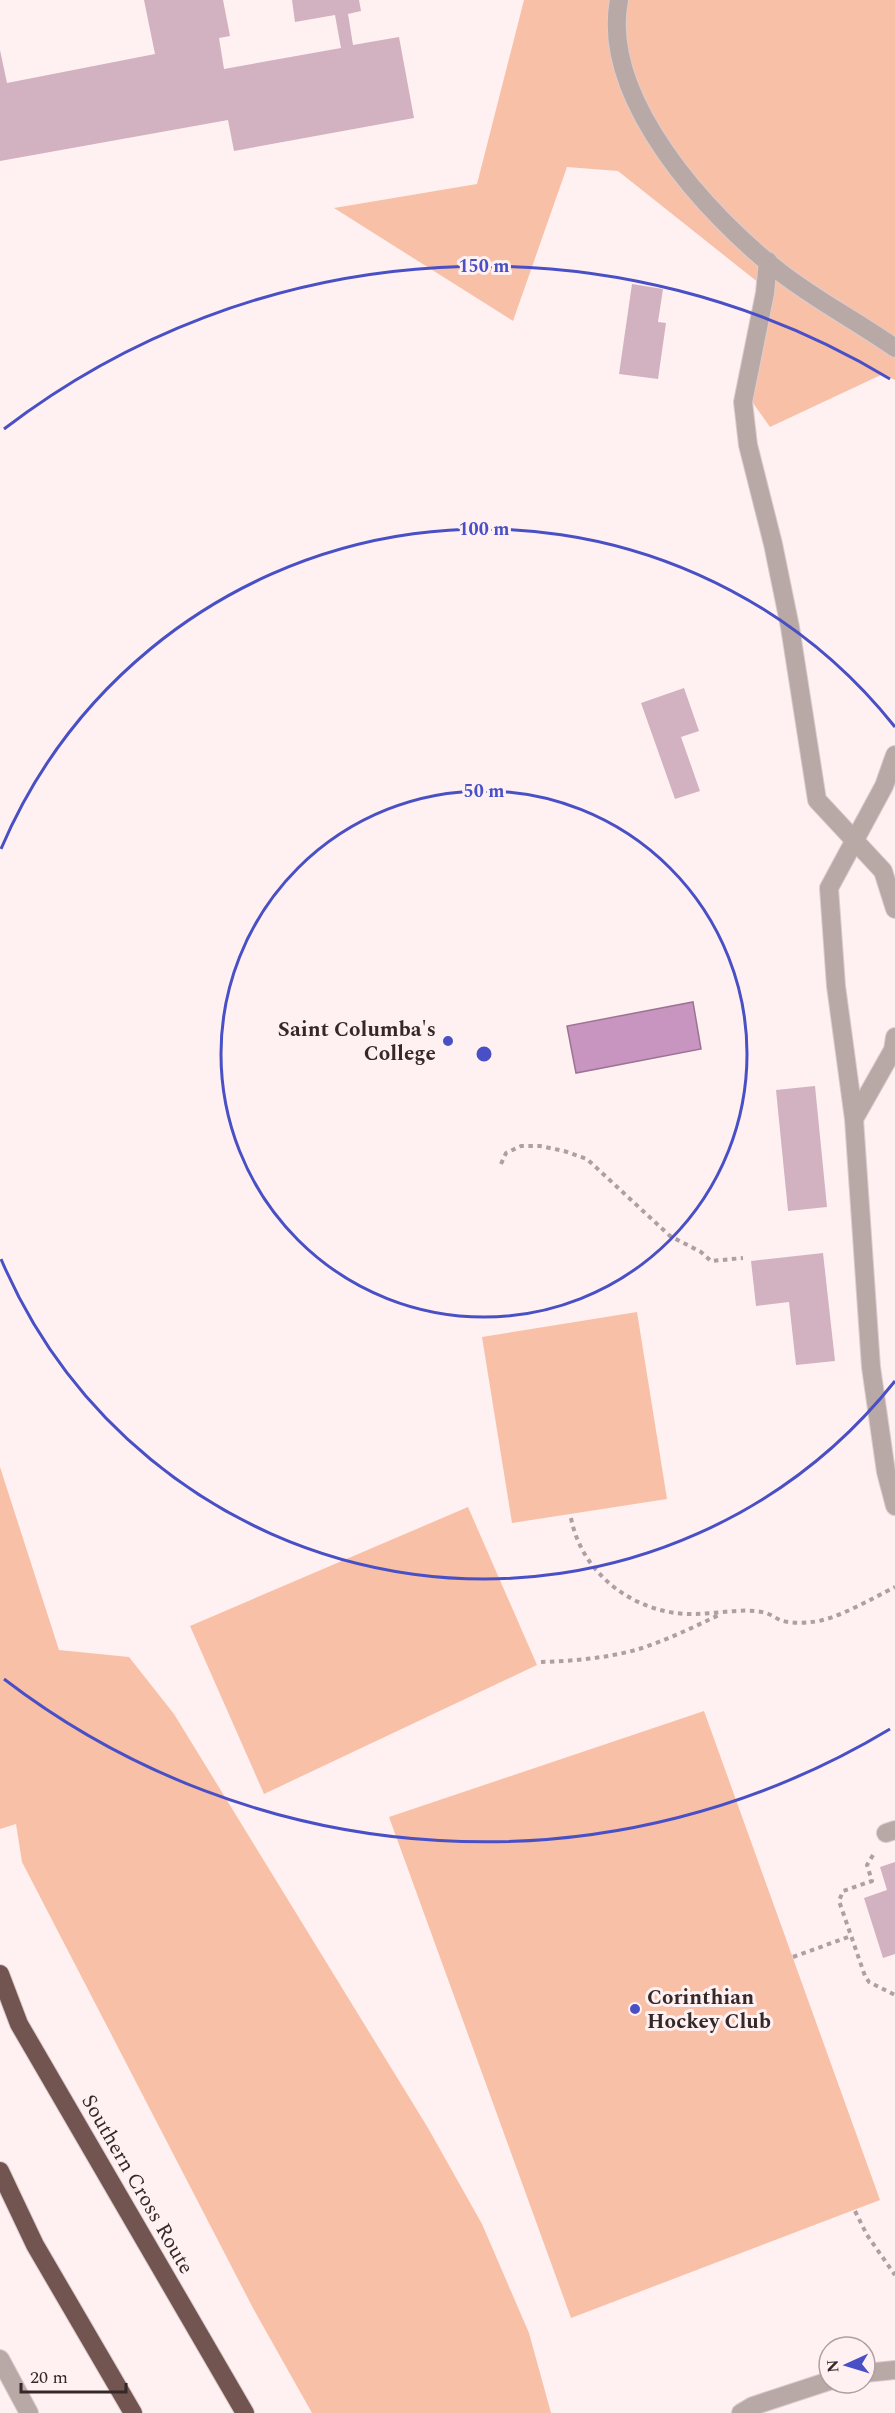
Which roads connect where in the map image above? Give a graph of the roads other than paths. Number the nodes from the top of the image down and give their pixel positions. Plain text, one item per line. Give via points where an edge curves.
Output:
1 (619, 0) edge
2 (768, 261) junction
3 (895, 348) edge
4 (895, 755) edge
5 (855, 840) junction
6 (895, 909) edge
7 (895, 1037) edge
8 (854, 1119) junction
9 (895, 1506) edge
10 (0, 1974) edge
11 (0, 2171) edge
12 (0, 2360) edge
13 (895, 2370) edge
14 (877, 2372) edge
15 (817, 2385) edge
16 (29, 2413) edge
17 (133, 2413) edge
18 (245, 2413) edge
19 (741, 2413) edge

1 - 2 street via 616,19 624,73 642,117 677,169 727,224
2 - 3 street
2 - 5 street via 743,402 748,445 790,627 818,800
4 - 5 street via 884,786
5 - 6 street via 883,871
5 - 8 street via 829,888 836,986
7 - 8 street via 893,1050
8 - 9 street via 871,1367 886,1472
10 - 18 highway, Southern Cross Route via 19,2025
11 - 17 highway via 35,2245
12 - 16 street
13 - 14 street
15 - 19 street

